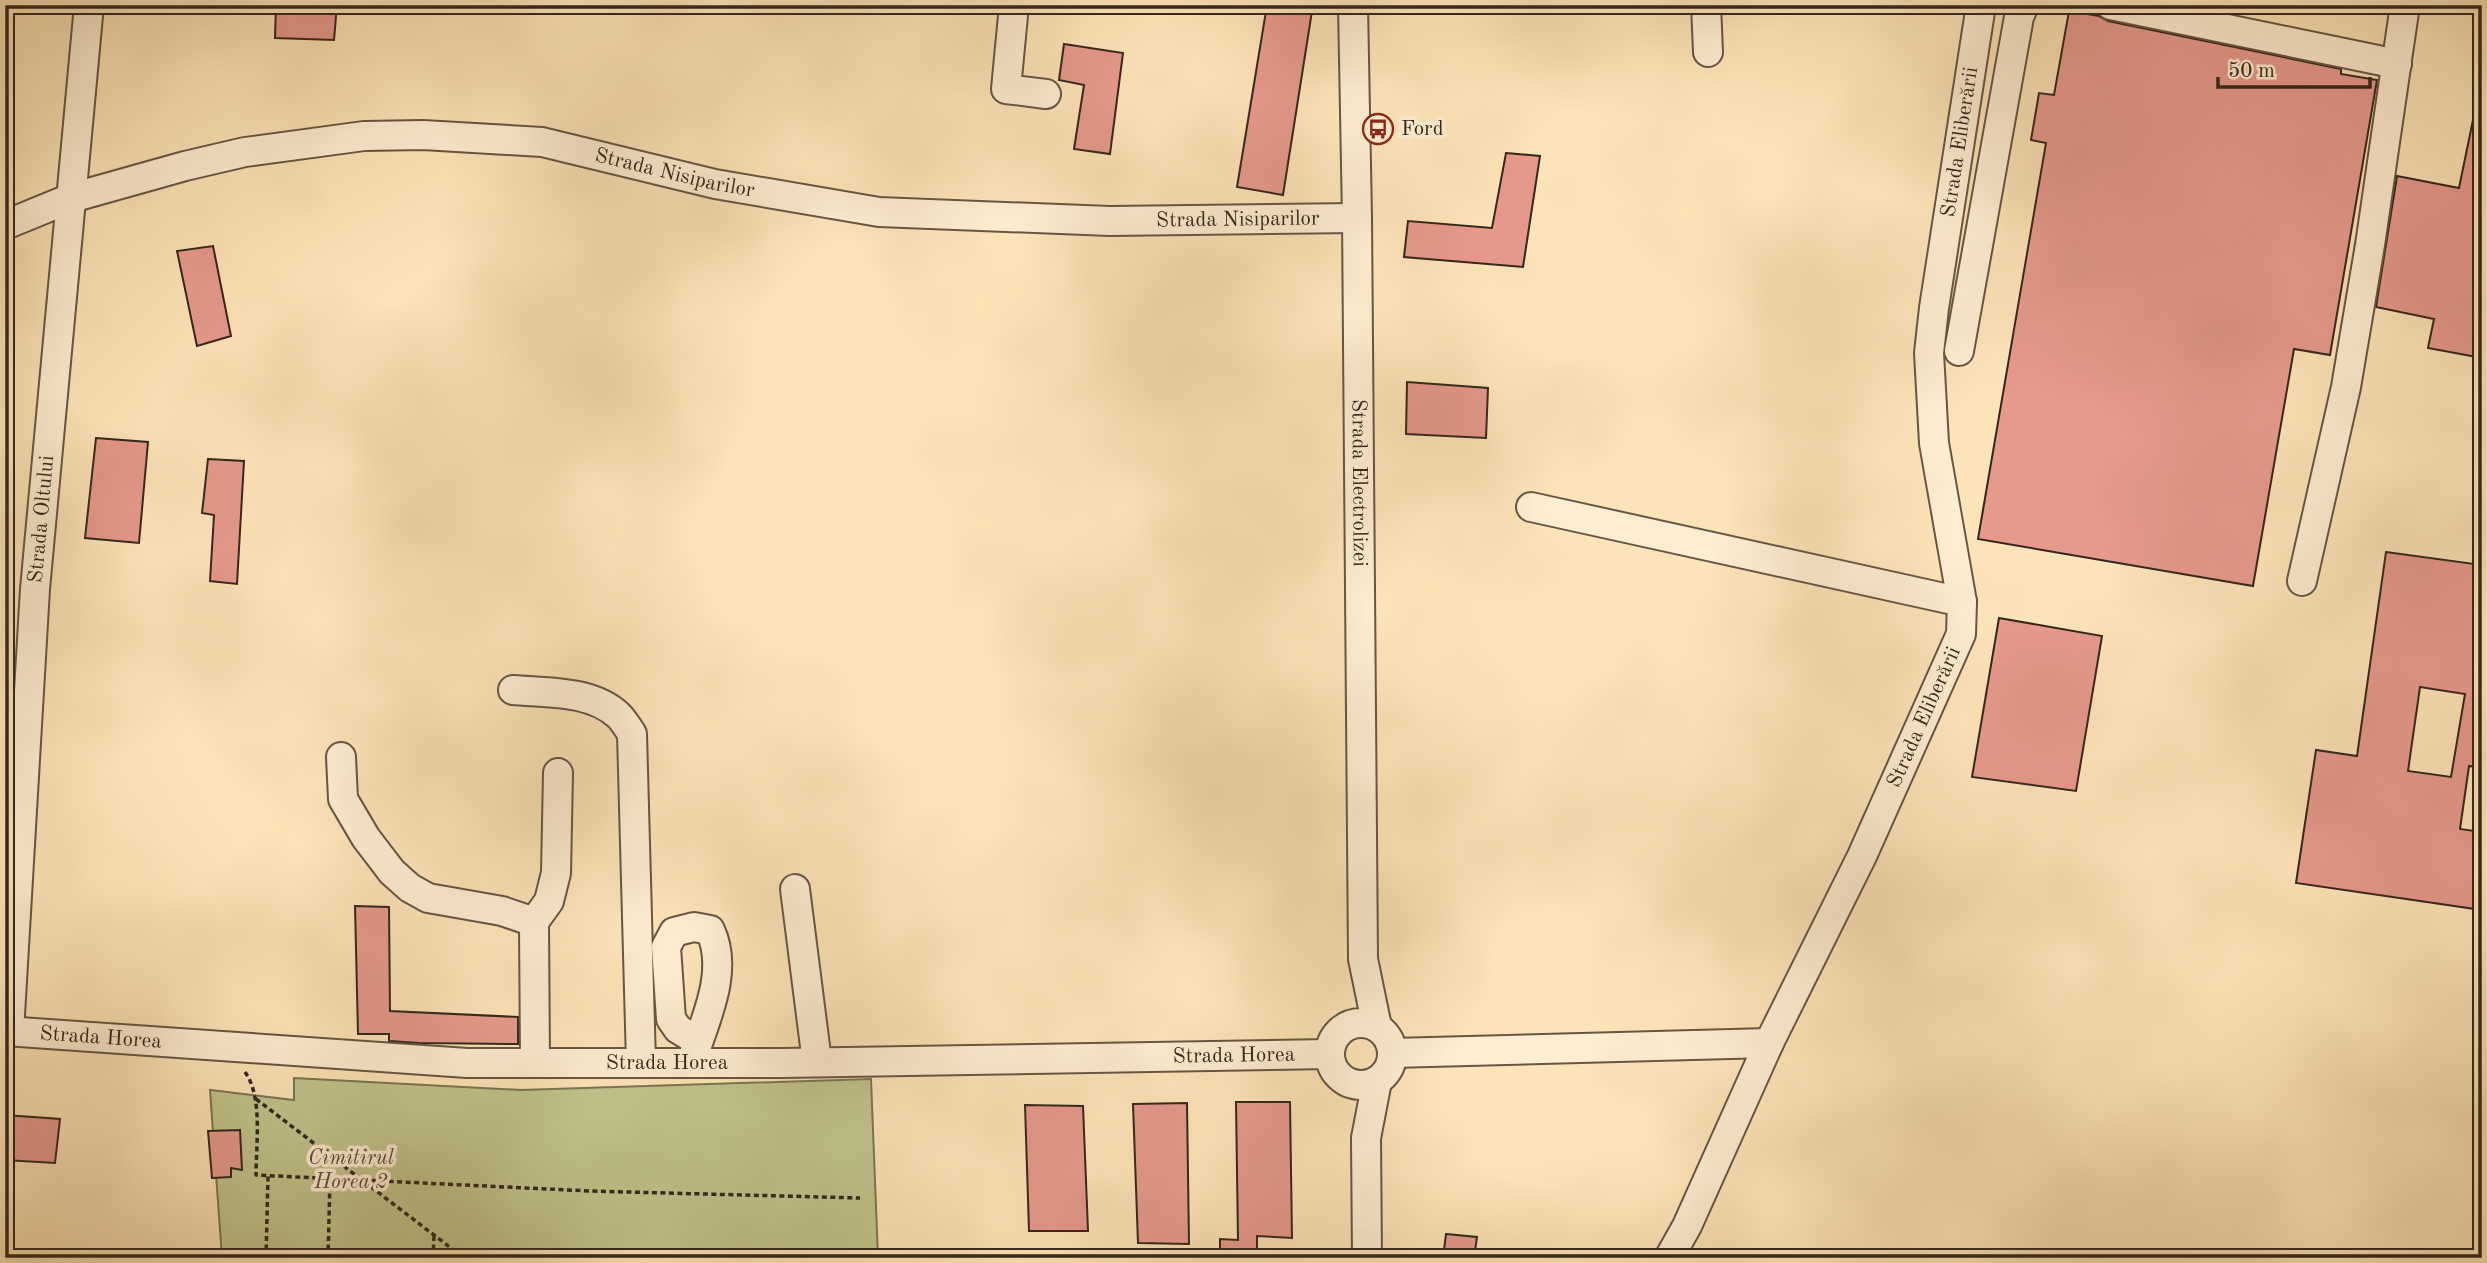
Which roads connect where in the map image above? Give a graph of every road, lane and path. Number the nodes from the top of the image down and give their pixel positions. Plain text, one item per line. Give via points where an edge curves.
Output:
1 (89, 5) edge
2 (1014, 5) edge
3 (1353, 5) edge
4 (1706, 5) edge
5 (1982, 5) edge
6 (2024, 5) edge
7 (2111, 5) edge
8 (2405, 5) edge
9 (1708, 52) dead end
10 (2397, 64) junction
11 (1046, 94) dead end
12 (71, 198) junction
13 (1357, 218) junction
14 (5, 225) edge
15 (1959, 351) dead end
16 (1531, 507) dead end
17 (2302, 581) dead end
18 (1962, 602) junction
19 (513, 690) dead end
20 (341, 757) dead end
21 (558, 773) dead end
22 (795, 889) dead end
23 (534, 922) junction
24 (1363, 959) junction
25 (1348, 1026) junction
26 (1377, 1027) junction
27 (7, 1032) edge
28 (1769, 1043) junction
29 (226, 1048) junction
30 (1392, 1053) junction
31 (1330, 1054) junction
32 (817, 1062) junction
33 (535, 1063) junction
34 (641, 1063) junction
35 (1377, 1081) junction
36 (1347, 1082) junction
37 (256, 1099) junction
38 (1366, 1138) junction
39 (268, 1176) junction
40 (330, 1179) junction
41 (366, 1181) junction
42 (860, 1198) dead end
43 (435, 1235) junction
44 (266, 1258) edge
45 (328, 1258) edge
46 (433, 1258) edge
47 (464, 1258) edge
48 (1367, 1258) edge
49 (1668, 1258) edge

1 - 12 street, Strada Oltului
2 - 11 street via 1006,89
3 - 13 street, Strada Electrolizei
4 - 9 street
5 - 18 street, Strada Eliberării via 1930,352 1934,443
6 - 15 street
7 - 10 street
8 - 10 street
10 - 17 street via 2346,387
12 - 13 street, Strada Nisiparilor via 245,152 363,136 423,135 542,142 715,184 879,212 1110,221
12 - 14 street, Strada Nisiparilor
12 - 27 street, Strada Oltului via 35,589
13 - 24 street, Strada Electrolizei
16 - 18 street
18 - 28 street, Strada Eliberării via 1961,634 1944,676
19 - 34 street via 575,695 598,702 619,716 632,734
20 - 23 street via 343,799 366,838 410,888 428,898 502,911
21 - 23 street via 556,873 549,901
22 - 32 street
23 - 33 street
24 - 25 street, Strada Electrolizei
24 - 26 street, Strada Electrolizei
25 - 26 street
25 - 31 street via 1335,1038
26 - 30 street via 1388,1038
27 - 29 street, Strada Horea
28 - 30 street
28 - 49 street, Strada Eliberării
29 - 33 street, Strada Horea
29 - 37 path via 252,1082
30 - 35 street via 1388,1069
31 - 32 street, Strada Horea
31 - 36 street via 1335,1070
32 - 34 street, Strada Horea via 694,1052
33 - 34 street, Strada Horea
35 - 36 street via 1366,1085
35 - 38 street
36 - 38 street
37 - 39 path via 256,1175
37 - 41 path
38 - 48 street
39 - 40 path
39 - 44 path
40 - 41 path
40 - 45 path
41 - 42 path
41 - 43 path
43 - 46 path
43 - 47 path

